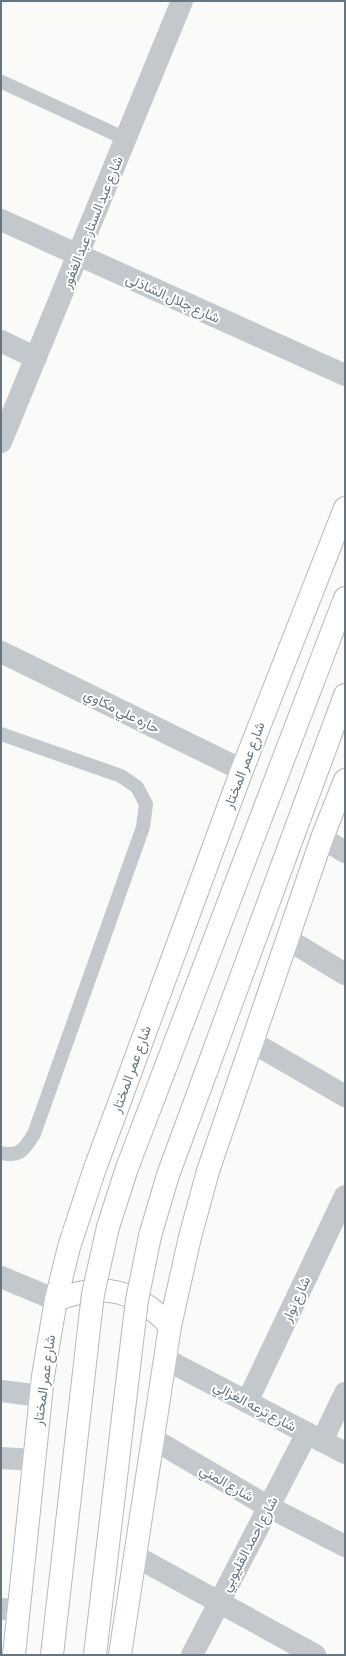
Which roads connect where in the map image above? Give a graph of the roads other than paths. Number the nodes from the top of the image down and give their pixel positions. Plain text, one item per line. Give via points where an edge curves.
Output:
1 (182, 1) edge
2 (2, 82) dead end
3 (126, 139) junction
4 (1, 220) edge
5 (78, 256) junction
6 (1, 341) edge
7 (36, 358) junction
8 (345, 375) edge
9 (1, 442) edge
10 (345, 508) edge
11 (345, 598) edge
12 (1, 652) edge
13 (345, 695) edge
14 (1, 734) edge
15 (242, 770) junction
16 (345, 780) edge
17 (322, 838) junction
18 (345, 852) edge
19 (287, 939) junction
20 (345, 974) edge
21 (252, 1042) junction
22 (345, 1096) edge
23 (1, 1153) edge
24 (345, 1196) edge
25 (1, 1277) edge
26 (56, 1300) junction
27 (170, 1326) junction
28 (165, 1359) junction
29 (1, 1391) edge
30 (345, 1393) edge
31 (41, 1396) junction
32 (247, 1402) junction
33 (315, 1437) junction
34 (153, 1439) junction
35 (345, 1453) edge
36 (1, 1458) edge
37 (34, 1460) junction
38 (269, 1507) junction
39 (345, 1546) edge
40 (135, 1556) junction
41 (219, 1602) junction
42 (10, 1609) edge
43 (14, 1655) edge
44 (52, 1655) edge
45 (95, 1655) edge
46 (120, 1655) edge
47 (192, 1655) edge
48 (315, 1655) edge

1 - 3 street, شارع عبد الستار عبد الغفور
2 - 3 lane
3 - 5 street, شارع عبد الستار عبد الغفور
4 - 5 street, شارع جلال الشاذلى
5 - 7 street, شارع عبد الستار عبد الغفور
5 - 8 street, شارع جلال الشاذلى
6 - 7 street
7 - 9 street, شارع عبد الستار عبد الغفور
10 - 15 main road, شارع عمر المختار
11 - 44 main road, bridge via 127,1168 108,1227 88,1328
12 - 15 street, حاره علي مكاوي
13 - 45 main road, bridge via 168,1175 150,1236 134,1320
14 - 23 lane via 120,776 137,787 146,804 144,827 34,1134 24,1150 12,1155
15 - 26 main road, شارع عمر المختار via 94,1171 69,1247
16 - 17 main road
17 - 18 street
17 - 19 main road
19 - 20 street
19 - 21 main road
21 - 22 street
21 - 27 main road via 208,1171
24 - 32 street, شارع نوار
25 - 26 street
26 - 27 main road via 73,1293 91,1290 127,1295 143,1302
26 - 31 main road, شارع عمر المختار
27 - 28 main road
28 - 32 street, شارع ترعه الغزالي
28 - 34 main road
29 - 31 street
30 - 33 street, شارع احمد القليوبي
31 - 37 main road, شارع عمر المختار
32 - 33 street, شارع ترعه الغزالي
33 - 35 street, شارع ترعه الغزالي
33 - 38 street, شارع احمد القليوبي
34 - 38 street, شارع المني
34 - 40 main road
36 - 37 street
37 - 42 main road, شارع عمر المختار
38 - 39 street, شارع المني
38 - 41 street, شارع احمد القليوبي
40 - 41 street
40 - 46 main road
41 - 47 street, شارع احمد القليوبي
41 - 48 street
42 - 43 main road, شارع عمر المختار

